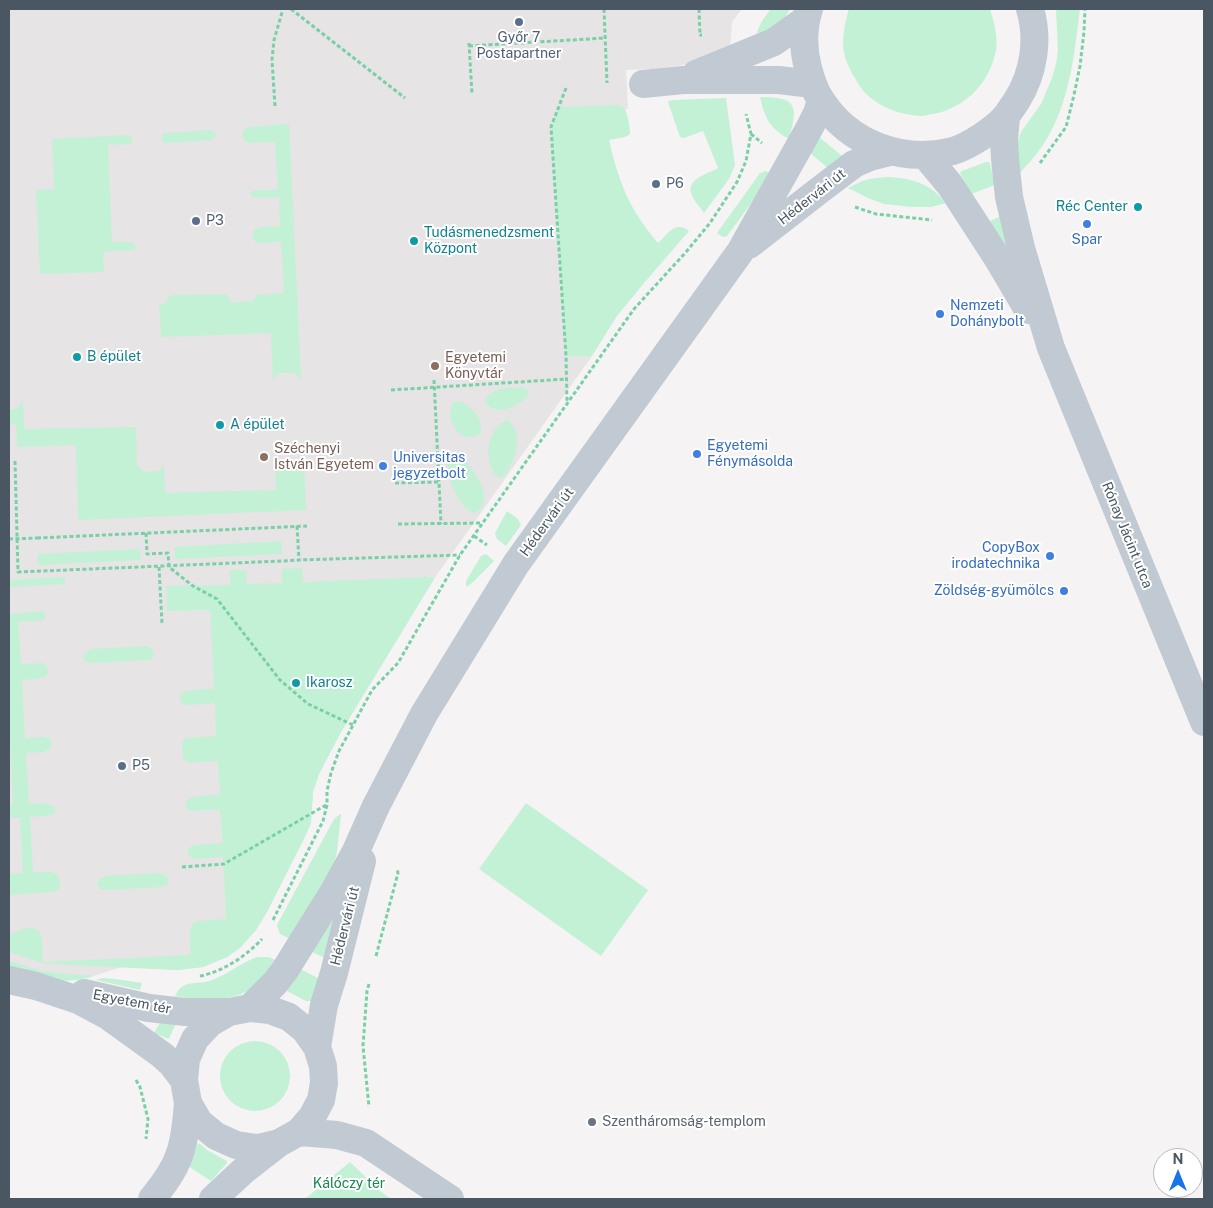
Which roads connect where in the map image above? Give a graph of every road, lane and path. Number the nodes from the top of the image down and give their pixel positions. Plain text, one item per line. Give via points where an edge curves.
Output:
1 (283, 9) edge
2 (291, 9) edge
3 (604, 9) edge
4 (1085, 9) edge
5 (1034, 13) edge
6 (807, 14) edge
7 (606, 38) junction
8 (682, 80) junction
9 (643, 84) dead end
10 (607, 86) dead end
11 (566, 88) dead end
12 (817, 92) junction
13 (472, 94) dead end
14 (405, 98) dead end
15 (276, 106) dead end
16 (745, 106) dead end
17 (1006, 117) junction
18 (890, 152) junction
19 (925, 155) junction
20 (1039, 165) dead end
21 (851, 206) dead end
22 (938, 221) dead end
23 (740, 252) junction
24 (1051, 348) junction
25 (567, 379) junction
26 (434, 380) dead end
27 (435, 387) junction
28 (391, 390) dead end
29 (567, 403) junction
30 (15, 461) dead end
31 (439, 482) junction
32 (396, 483) dead end
33 (482, 523) junction
34 (398, 524) dead end
35 (441, 524) junction
36 (297, 526) junction
37 (307, 526) dead end
38 (146, 533) junction
39 (9, 539) edge
40 (460, 555) junction
41 (299, 560) junction
42 (159, 566) junction
43 (169, 566) junction
44 (162, 624) dead end
45 (1204, 722) edge
46 (353, 725) junction
47 (327, 804) junction
48 (376, 806) junction
49 (182, 867) dead end
50 (398, 873) dead end
51 (271, 924) dead end
52 (264, 937) dead end
53 (374, 964) dead end
54 (192, 977) dead end
55 (9, 980) edge
56 (370, 982) dead end
57 (36, 986) junction
58 (239, 1010) junction
59 (317, 1047) junction
60 (135, 1079) dead end
61 (186, 1092) junction
62 (370, 1107) dead end
63 (289, 1137) junction
64 (146, 1145) dead end
65 (152, 1199) edge
66 (212, 1199) edge
67 (450, 1199) edge

1 - 15 path via 272,60
2 - 14 path
3 - 7 path
4 - 20 path via 1080,66 1066,127
5 - 17 street via 1034,55 1025,88
6 - 8 street via 774,42
6 - 12 street via 804,52
7 - 10 path
7 - 13 path via 469,44
8 - 9 street
8 - 12 street via 779,80
11 - 25 path via 551,127
12 - 18 street via 839,123 863,141
12 - 23 street, Hédervári út via 817,113
16 - 29 path via 750,134 746,160 737,182 710,223 634,309
17 - 19 street via 982,137 954,150
17 - 24 street, Rónay Jácint utca via 1004,149 1009,197
18 - 19 street
18 - 23 street, Hédervári út via 854,164
19 - 24 street, Rónay Jácint utca via 950,185
21 - 22 path via 876,214
23 - 48 street, Hédervári út via 516,564 424,714
24 - 45 street, Rónay Jácint utca
25 - 27 path
25 - 29 path
26 - 27 path
27 - 28 path
27 - 31 path
29 - 33 path
30 - 42 path via 18,572
31 - 32 path
31 - 35 path
33 - 35 path
33 - 40 path
34 - 35 path
36 - 37 path
36 - 38 path
36 - 41 path
38 - 39 path, bridge
38 - 43 path via 147,554 168,553
40 - 41 path
40 - 46 path via 398,663 372,690
41 - 43 path
42 - 43 path
42 - 44 path
43 - 46 path via 193,586 217,599 280,680 308,704
46 - 47 path via 331,773
47 - 49 path via 224,864
47 - 51 path via 323,821
48 - 58 street, Hédervári út via 356,851 296,953 275,983
48 - 59 street, Hédervári út via 324,1005
50 - 53 path
52 - 54 path via 230,964
55 - 57 street, Egyetem tér
56 - 62 path via 363,1046
57 - 58 street, Egyetem tér via 62,988 149,1008 185,1012
57 - 61 street, Egyetem tér via 78,1000 108,1016 172,1064
58 - 59 street via 270,1010 289,1017 305,1030
58 - 61 street via 210,1023 195,1039 186,1058
59 - 63 street via 324,1083 320,1100 312,1117
60 - 64 path via 148,1119
61 - 63 street via 199,1122 216,1136 236,1145 258,1148
61 - 65 street via 184,1135 179,1155 171,1173
63 - 66 street
63 - 67 street via 337,1136 366,1142

